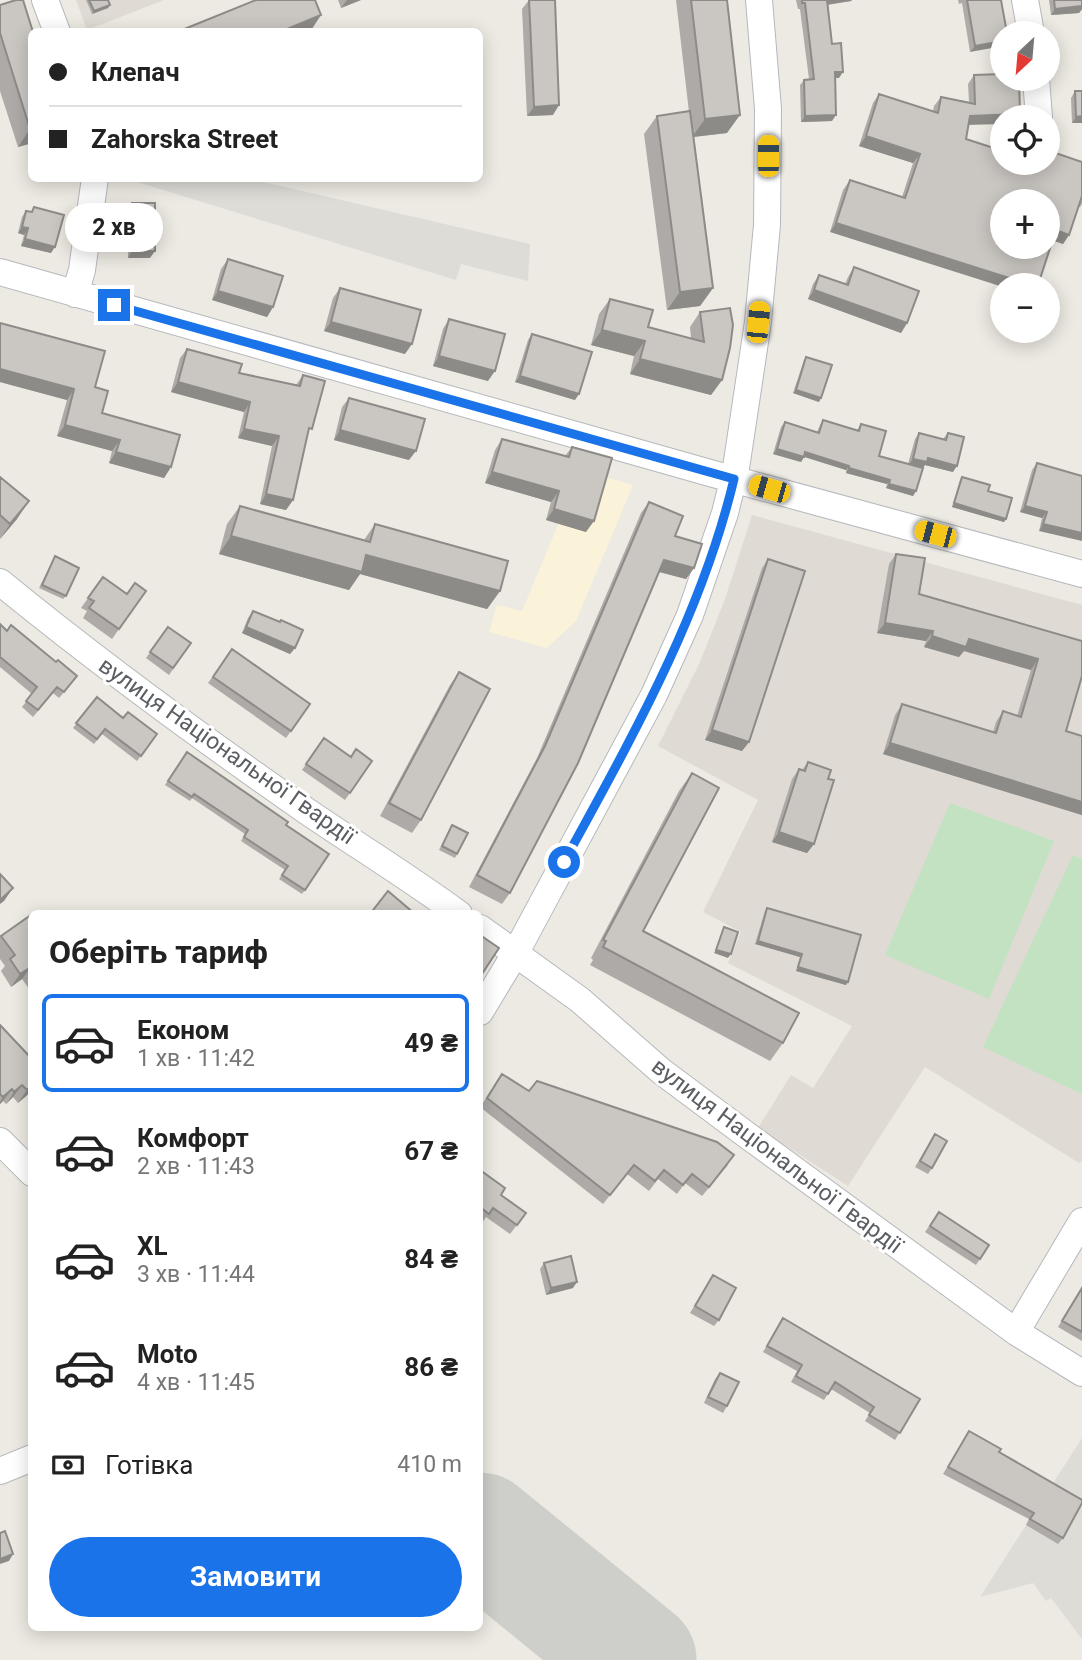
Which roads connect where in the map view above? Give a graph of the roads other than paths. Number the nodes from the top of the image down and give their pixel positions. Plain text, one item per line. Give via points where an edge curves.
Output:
1 (45, 0) edge
2 (759, 0) edge
3 (1025, 0) edge
4 (1029, 21) edge
5 (56, 28) edge
6 (94, 182) edge
7 (0, 272) edge
8 (75, 294) junction
9 (734, 479) junction
10 (1082, 574) edge
11 (0, 582) edge
12 (453, 910) edge
13 (483, 930) edge
14 (515, 954) junction
15 (483, 1007) edge
16 (0, 1141) edge
17 (28, 1169) edge
18 (1082, 1221) edge
19 (1016, 1332) junction
20 (1082, 1373) edge
21 (28, 1460) edge
22 (0, 1471) edge

1 - 5 street
2 - 9 street via 768,109 767,225 758,322
3 - 4 street
6 - 8 street
7 - 8 street
8 - 9 street
9 - 10 street
9 - 14 street via 674,653
11 - 12 street, вулиця Національної Гвардії via 106,667
13 - 14 street, вулиця Національної Гвардії
14 - 15 street
14 - 19 street, вулиця Національної Гвардії via 580,1000 660,1071
16 - 17 street
18 - 19 street
19 - 20 street, вулиця Національної Гвардії
21 - 22 street

